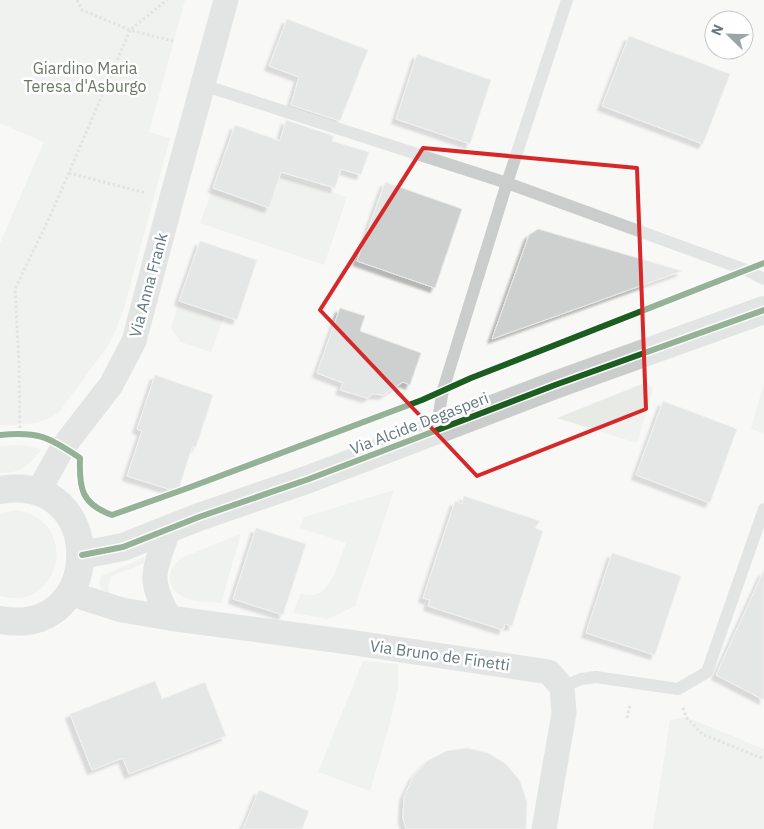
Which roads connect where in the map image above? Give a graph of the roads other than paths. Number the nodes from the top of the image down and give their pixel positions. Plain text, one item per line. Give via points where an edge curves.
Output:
1 (226, 0) edge
2 (567, 0) edge
3 (203, 85) junction
4 (507, 184) junction
5 (764, 278) edge
6 (764, 310) edge
7 (436, 430) junction
8 (0, 490) edge
9 (38, 492) junction
10 (764, 509) edge
11 (169, 529) junction
12 (82, 555) junction
13 (71, 591) junction
14 (169, 618) junction
15 (0, 620) edge
16 (562, 687) junction
17 (544, 829) edge

1 - 3 street, Via Anna Frank
2 - 4 lane, Via Alcide Degasperi
3 - 4 lane
3 - 9 street, Via Anna Frank via 134,341 111,385 63,447
4 - 5 lane
4 - 7 lane, Via Alcide Degasperi via 443,390
6 - 7 street, Via Alcide Degasperi
7 - 11 street, Via Alcide Degasperi
8 - 9 street via 18,488
9 - 12 street via 53,500 72,520
10 - 16 lane via 707,672 678,689 596,676
11 - 12 street, Via Alcide Degasperi via 123,547
11 - 14 street via 155,579
12 - 13 street via 79,574
13 - 14 street, Via Bruno de Finetti via 122,610
13 - 15 street via 57,607 39,617 18,622
14 - 16 street, Via Bruno de Finetti via 548,672
16 - 17 street via 564,713

